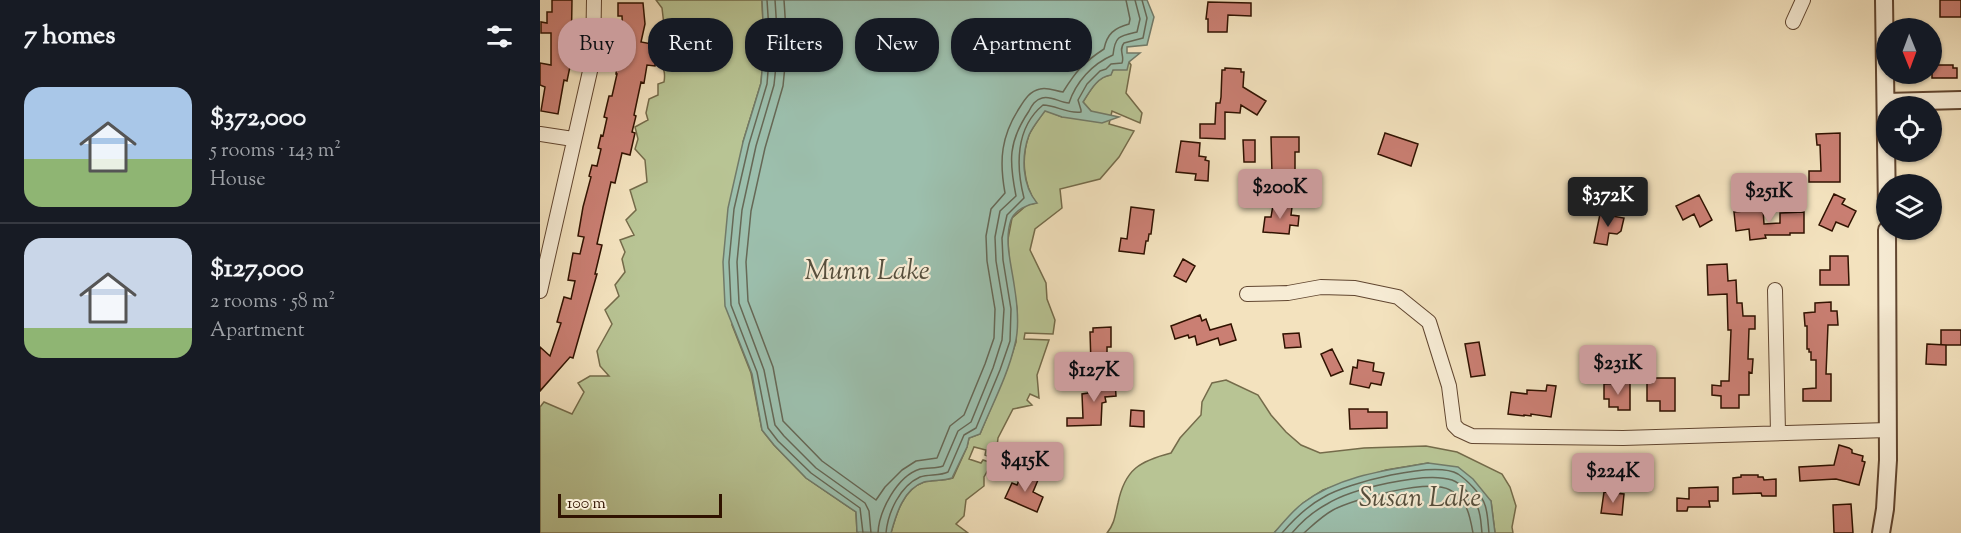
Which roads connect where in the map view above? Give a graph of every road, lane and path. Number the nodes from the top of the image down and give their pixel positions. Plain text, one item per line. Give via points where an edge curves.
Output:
1 (594, 0) edge
2 (1803, 0) edge
3 (1884, 0) edge
4 (1793, 21) dead end
5 (1886, 96) edge
6 (1961, 100) edge
7 (1942, 101) edge
8 (540, 134) edge
9 (573, 139) junction
10 (1887, 240) edge
11 (543, 266) edge
12 (1775, 290) dead end
13 (540, 291) edge
14 (1247, 294) dead end
15 (1888, 430) junction
16 (1778, 433) junction
17 (1881, 533) edge

1 - 9 street via 593,58
2 - 4 street
3 - 5 street
6 - 7 street
8 - 9 street
9 - 11 street
10 - 15 street
11 - 13 street
12 - 16 street
14 - 16 street via 1321,287 1355,288 1398,297 1429,322 1449,386 1454,425 1472,435 1623,438
15 - 16 street
15 - 17 street

